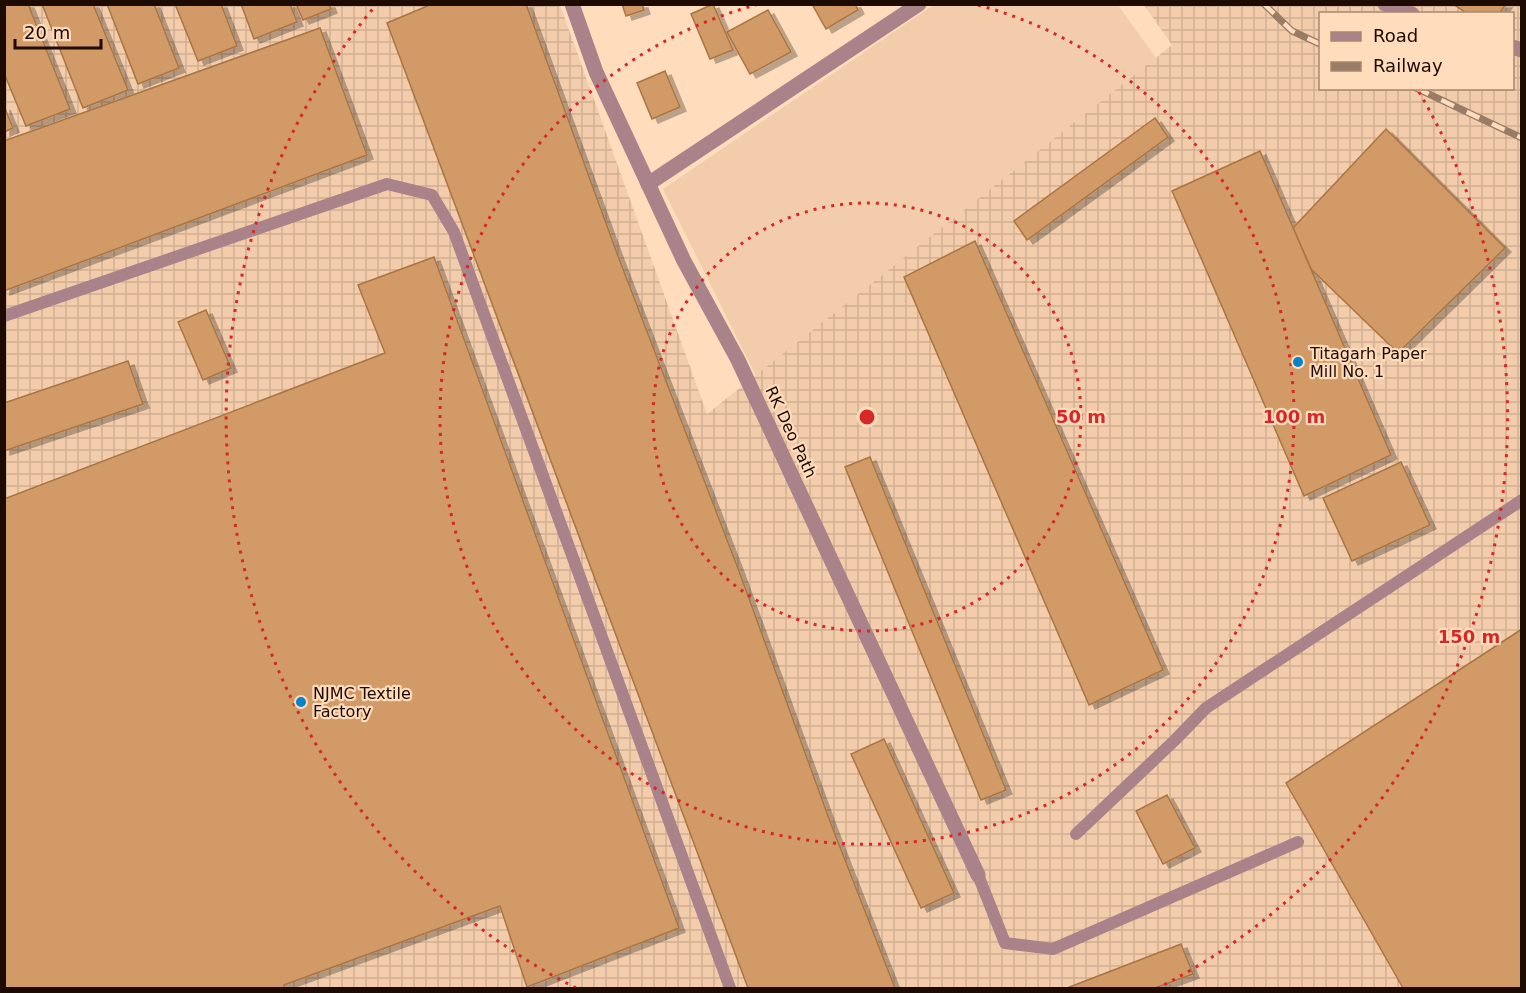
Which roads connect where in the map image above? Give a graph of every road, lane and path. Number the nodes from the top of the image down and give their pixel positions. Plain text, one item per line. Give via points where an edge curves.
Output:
1 (572, 4) edge
2 (919, 4) edge
3 (1385, 4) edge
4 (1407, 12) edge
5 (648, 184) junction
6 (4, 316) edge
7 (1521, 500) edge
8 (1076, 834) dead end
9 (1298, 842) dead end
10 (978, 875) joint
11 (730, 988) edge

1 - 5 street, RK Deo Path via 596,72
2 - 5 street
3 - 4 street
5 - 10 street, RK Deo Path via 743,371
6 - 11 lane via 387,184 432,195 454,232
7 - 8 lane via 1206,708
9 - 10 lane via 1053,949 1005,943

